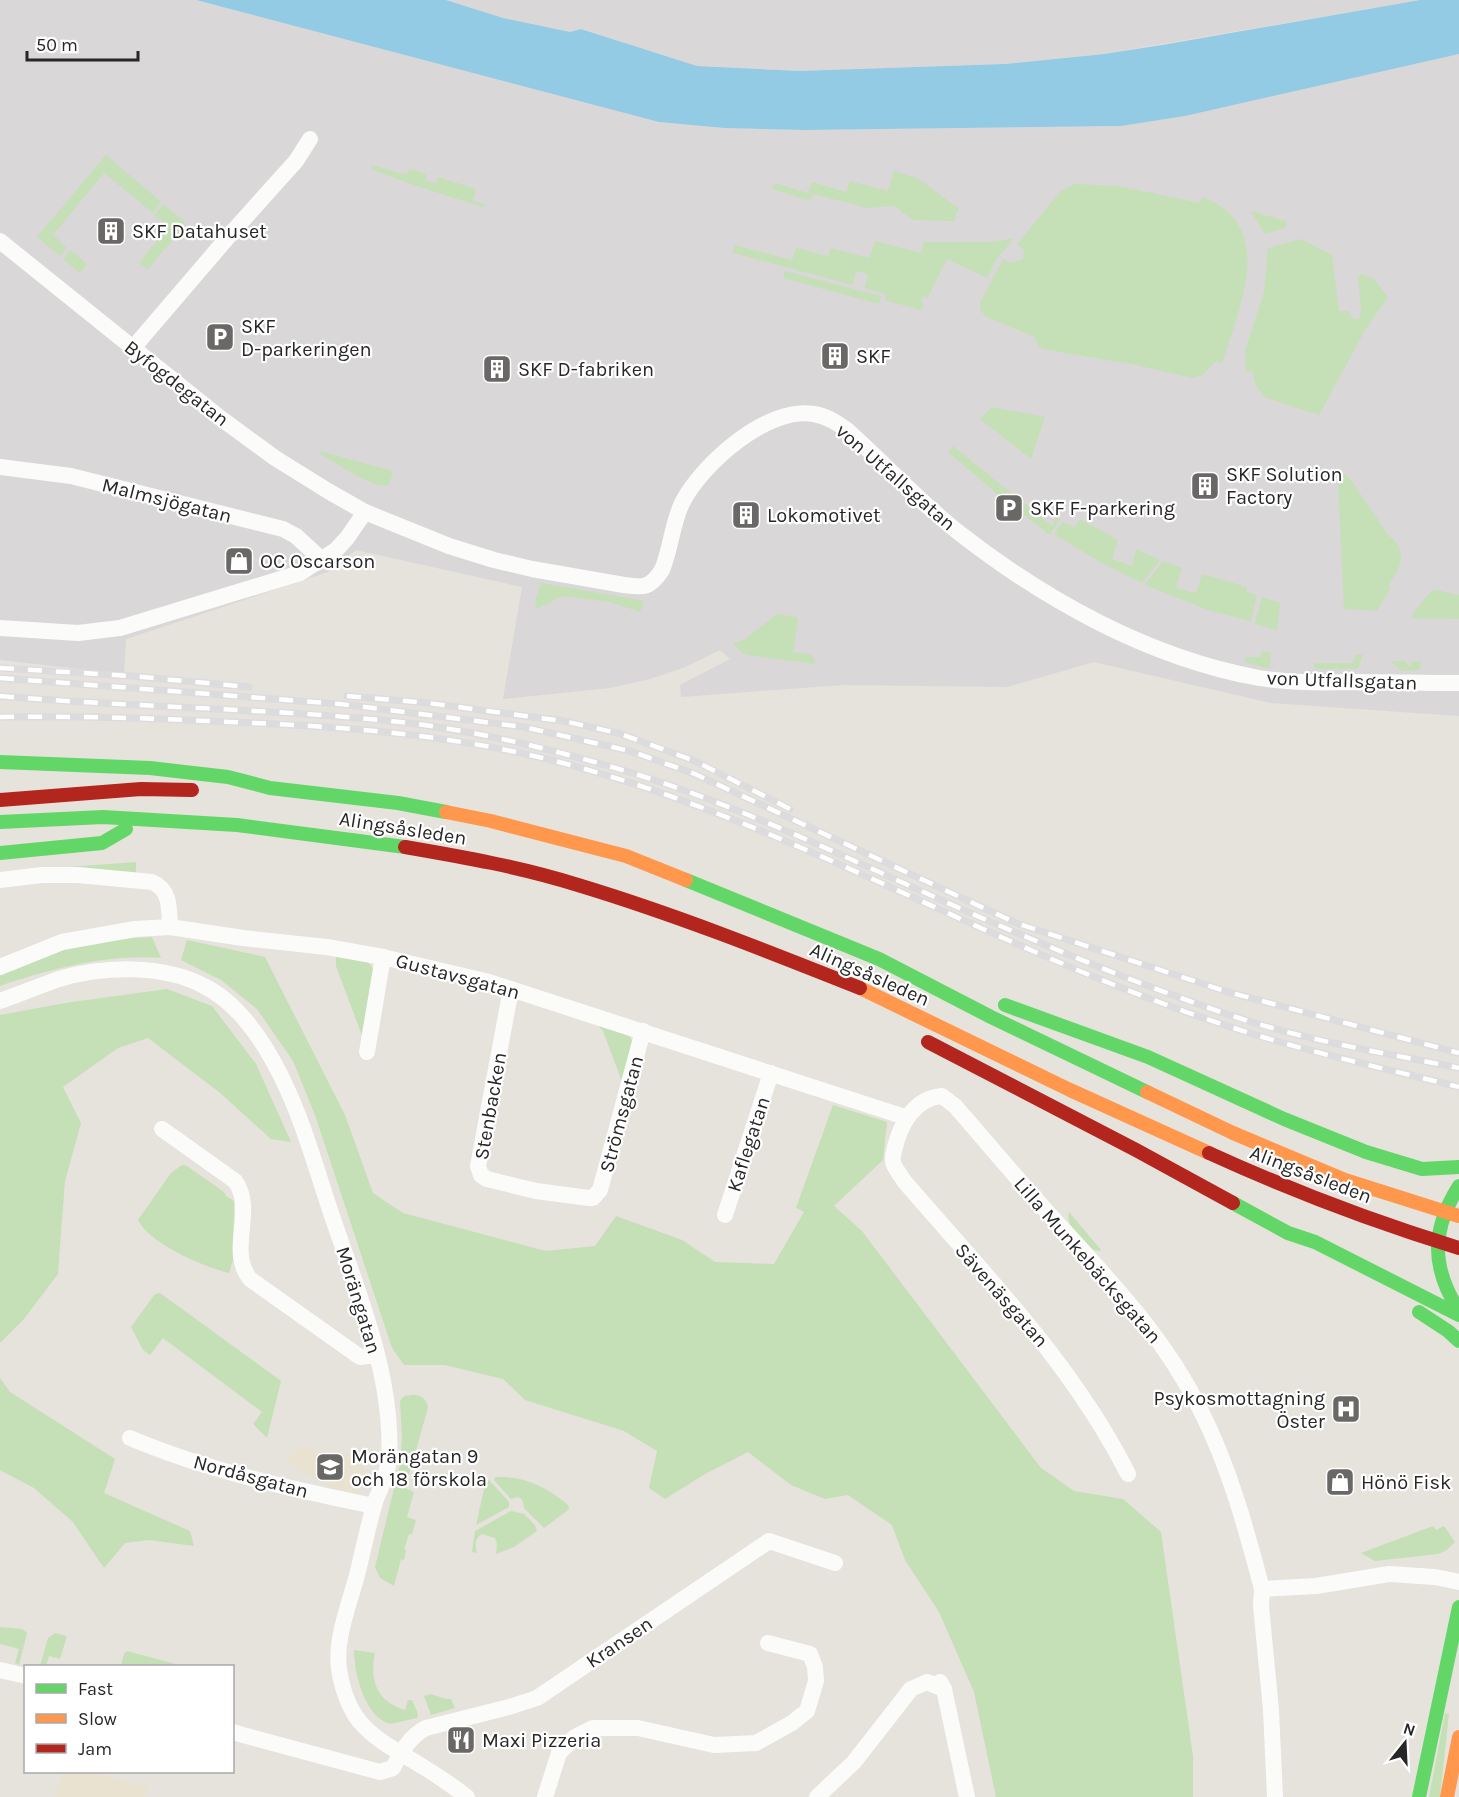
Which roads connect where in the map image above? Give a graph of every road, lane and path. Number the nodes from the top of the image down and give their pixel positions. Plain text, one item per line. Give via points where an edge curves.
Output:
1 (310, 139) dead end
2 (0, 241) edge
3 (133, 348) junction
4 (0, 468) edge
5 (365, 512) junction
6 (322, 560) junction
7 (0, 628) edge
8 (1459, 682) edge
9 (0, 762) edge
10 (71, 781) dead end
11 (270, 788) junction
12 (141, 789) junction
13 (0, 800) edge
14 (0, 822) edge
15 (237, 825) junction
16 (126, 829) junction
17 (38, 836) dead end
18 (0, 853) edge
19 (0, 880) edge
20 (170, 927) junction
21 (382, 957) junction
22 (879, 959) junction
23 (797, 963) junction
24 (0, 967) edge
25 (511, 989) junction
26 (849, 999) dead end
27 (0, 1001) edge
28 (643, 1031) junction
29 (919, 1037) dead end
30 (367, 1052) dead end
31 (771, 1073) junction
32 (905, 1117) junction
33 (162, 1129) dead end
34 (1459, 1167) edge
35 (1459, 1185) edge
36 (597, 1196) joint
37 (725, 1215) dead end
38 (1459, 1216) edge
39 (1288, 1233) junction
40 (1459, 1248) edge
41 (1459, 1313) edge
42 (1459, 1341) edge
43 (376, 1355) junction
44 (130, 1438) dead end
45 (1128, 1473) dead end
46 (374, 1506) junction
47 (835, 1563) dead end
48 (1459, 1581) edge
49 (1262, 1589) junction
50 (1459, 1607) edge
51 (768, 1643) dead end
52 (0, 1670) edge
53 (24, 1676) edge
54 (234, 1733) edge
55 (1459, 1737) edge
56 (400, 1752) junction
57 (467, 1797) edge
58 (545, 1797) edge
59 (817, 1797) edge
60 (967, 1797) edge
61 (1275, 1797) edge
62 (1419, 1797) edge
63 (1447, 1797) edge

1 - 3 street via 296,161
2 - 3 street, Byfogdegatan
3 - 5 street, Byfogdegatan via 275,458
4 - 6 street, Malmsjögatan via 71,476 283,529
5 - 6 street via 347,538
5 - 8 street, von Utfallsgatan via 494,560 644,587 662,570 681,506 710,464 762,426 793,415 815,414 848,430 957,531 998,562 1060,602 1142,642 1201,663 1272,680
6 - 7 street via 300,573 120,628 78,633
9 - 11 main road via 177,770
10 - 12 main road
11 - 12 main road
11 - 22 main road, Alingsåsleden via 447,812 626,856
12 - 13 main road
14 - 15 main road via 104,817
15 - 16 main road
15 - 23 main road, Alingsåsleden via 476,859 576,884 725,934
16 - 17 main road
16 - 18 main road via 102,843
19 - 20 street via 78,875 152,882 166,894
20 - 21 street, Gustavsgatan
20 - 24 street, Gustavsgatan via 135,928 62,942
21 - 25 street, Gustavsgatan
21 - 30 street
22 - 34 main road via 1148,1057 1366,1152 1422,1169
22 - 38 main road, Alingsåsleden via 1233,1133 1345,1180
23 - 26 main road
23 - 40 main road, Alingsåsleden via 865,990 1070,1090 1266,1179
25 - 28 street, Gustavsgatan
25 - 36 street, Stenbacken via 478,1171 487,1179 513,1186
27 - 43 street, Morängatan via 61,978 143,969 176,974 206,986 238,1012 266,1051 294,1105
28 - 31 street, Gustavsgatan
28 - 36 street, Strömsgatan
29 - 39 main road
31 - 32 street, Gustavsgatan
31 - 37 street, Kaflegatan
32 - 45 street, Sävenäsgatan via 893,1164 1055,1357
32 - 49 street, Lilla Munkebäcksgatan via 933,1097 942,1096 956,1106 1158,1340 1201,1410 1233,1485
33 - 43 street via 239,1187 243,1201 241,1258 245,1274 360,1357
35 - 41 main road via 1438,1228 1437,1257 1440,1276
39 - 41 main road via 1315,1242
39 - 42 main road via 1310,1250 1410,1306
43 - 46 street, Morängatan via 389,1424 388,1463
44 - 46 street, Nordåsgatan via 216,1468
46 - 56 street, Morängatan via 339,1645 339,1674 351,1710 374,1735
47 - 56 street, Kransen via 769,1541 537,1698 426,1728 417,1732
48 - 49 street via 1389,1574 1316,1586
49 - 61 street, Lilla Munkebäcksgatan
50 - 62 main road
51 - 58 street via 810,1654 815,1667 816,1681 807,1711 792,1723 756,1743 714,1745 638,1728 593,1728 574,1737 559,1753
52 - 53 street
54 - 56 street via 380,1772 393,1768
55 - 63 main road
56 - 57 street, Morängatan
59 - 60 street via 854,1762 911,1689 927,1682 942,1685

